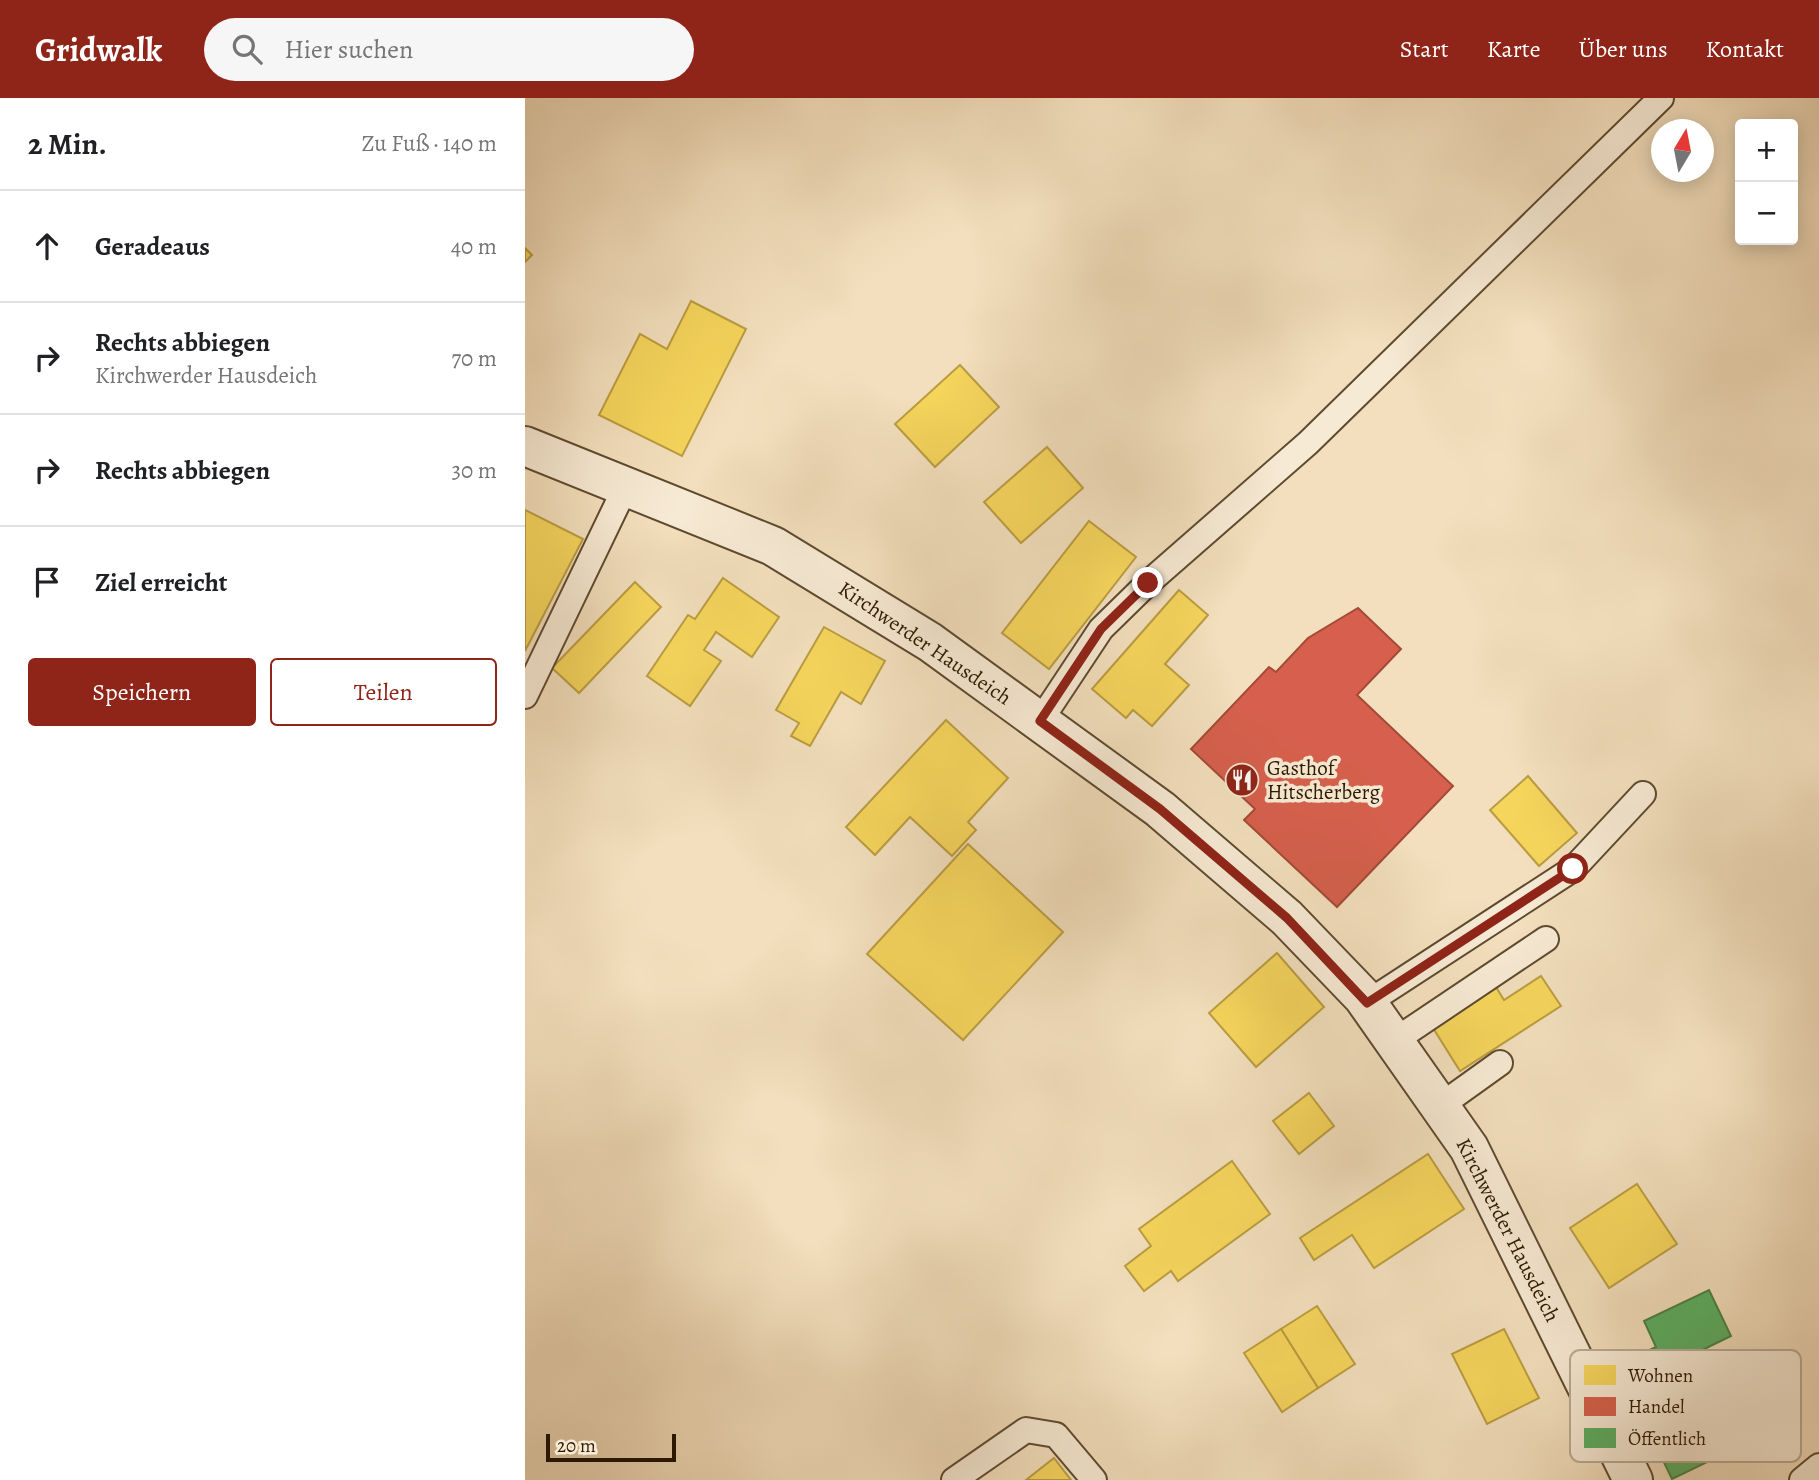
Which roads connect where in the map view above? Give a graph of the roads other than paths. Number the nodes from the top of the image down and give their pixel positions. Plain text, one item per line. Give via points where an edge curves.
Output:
1 (1661, 98) edge
2 (525, 446) edge
3 (626, 486) junction
4 (525, 696) edge
5 (1040, 721) junction
6 (1643, 794) dead end
7 (1546, 939) dead end
8 (1367, 1003) junction
9 (1394, 1041) junction
10 (1500, 1063) dead end
11 (1440, 1106) junction
12 (1570, 1352) edge
13 (1624, 1462) edge
14 (1819, 1466) edge
15 (954, 1480) edge
16 (1094, 1480) edge
17 (1633, 1480) edge
18 (1803, 1480) edge

1 - 5 lane via 1308,443 1101,629
2 - 3 street, Kirchwerder Hausdeich
3 - 4 lane
3 - 5 street, Kirchwerder Hausdeich via 773,546 930,642
5 - 8 street, Kirchwerder Hausdeich via 1213,854 1287,918
6 - 8 lane via 1573,869
7 - 9 lane
8 - 9 street, Kirchwerder Hausdeich
9 - 11 street, Kirchwerder Hausdeich
10 - 11 lane
11 - 12 street, Kirchwerder Hausdeich via 1469,1148
13 - 17 street, Kirchwerder Hausdeich
14 - 18 lane
15 - 16 lane via 1026,1430 1056,1435

